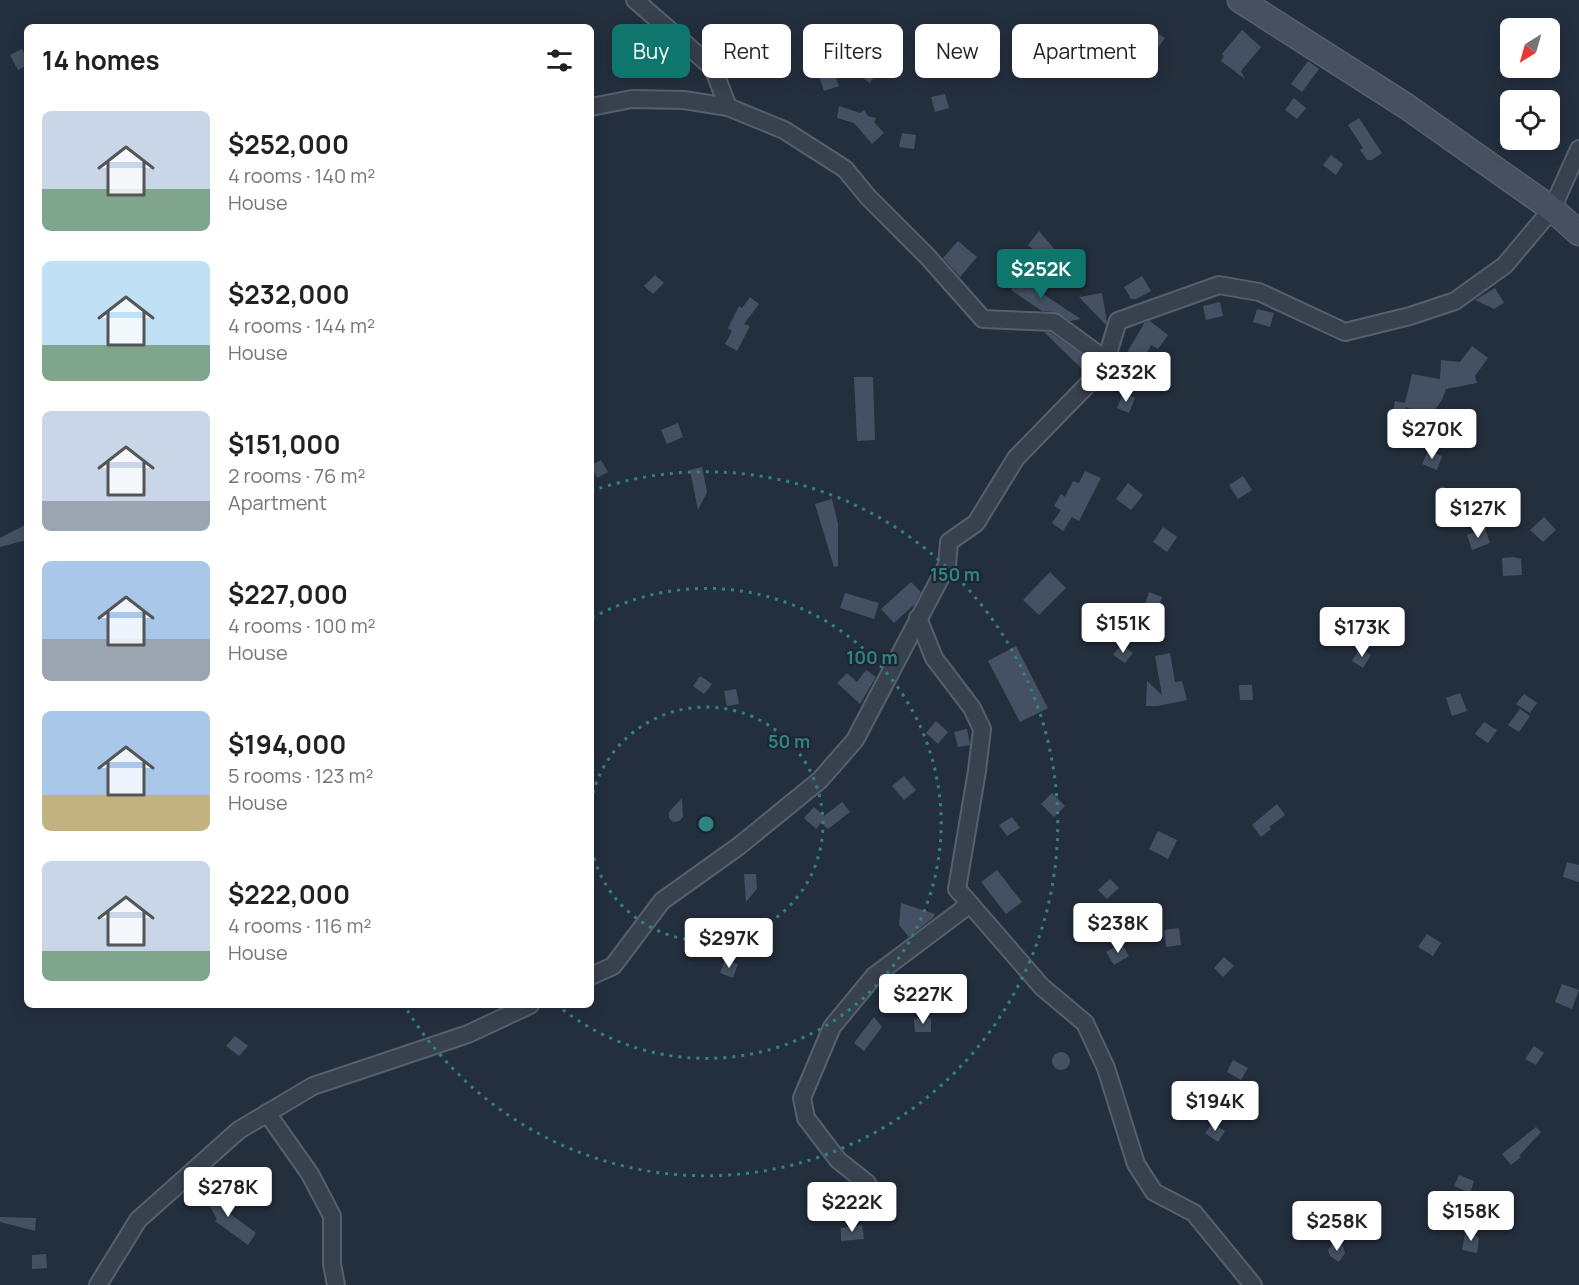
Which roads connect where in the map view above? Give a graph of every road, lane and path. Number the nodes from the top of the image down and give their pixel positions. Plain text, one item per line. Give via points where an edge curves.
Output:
1 (635, 0) edge
2 (1240, 0) edge
3 (594, 106) edge
4 (728, 107) junction
5 (1579, 149) edge
6 (1552, 209) junction
7 (1579, 233) edge
8 (1106, 360) junction
9 (918, 618) junction
10 (970, 903) junction
11 (594, 975) edge
12 (524, 1008) edge
13 (267, 1113) junction
14 (880, 1208) dead end
15 (98, 1285) edge
16 (336, 1285) edge
17 (1253, 1285) edge

1 - 4 street via 713,68
2 - 6 street via 1406,106
3 - 4 street via 632,99 684,100
4 - 8 street via 784,130 845,169 983,319 1054,322
5 - 6 street
6 - 7 street
6 - 8 street via 1505,265 1455,301 1421,313 1345,332 1259,292 1219,285 1118,321
8 - 9 street via 1092,380 1016,458 976,523 949,542 947,565
9 - 10 street via 934,658 972,708 982,729 957,889
9 - 11 street via 855,740 820,780 662,901 613,966
10 - 14 street via 874,976 832,1027 802,1098 806,1118 838,1160 867,1183
10 - 17 street via 1042,987 1085,1023 1106,1068 1136,1164 1154,1192 1194,1213
12 - 13 street via 468,1034 313,1086
13 - 15 street via 239,1130 138,1220
13 - 16 street via 310,1173 332,1216

